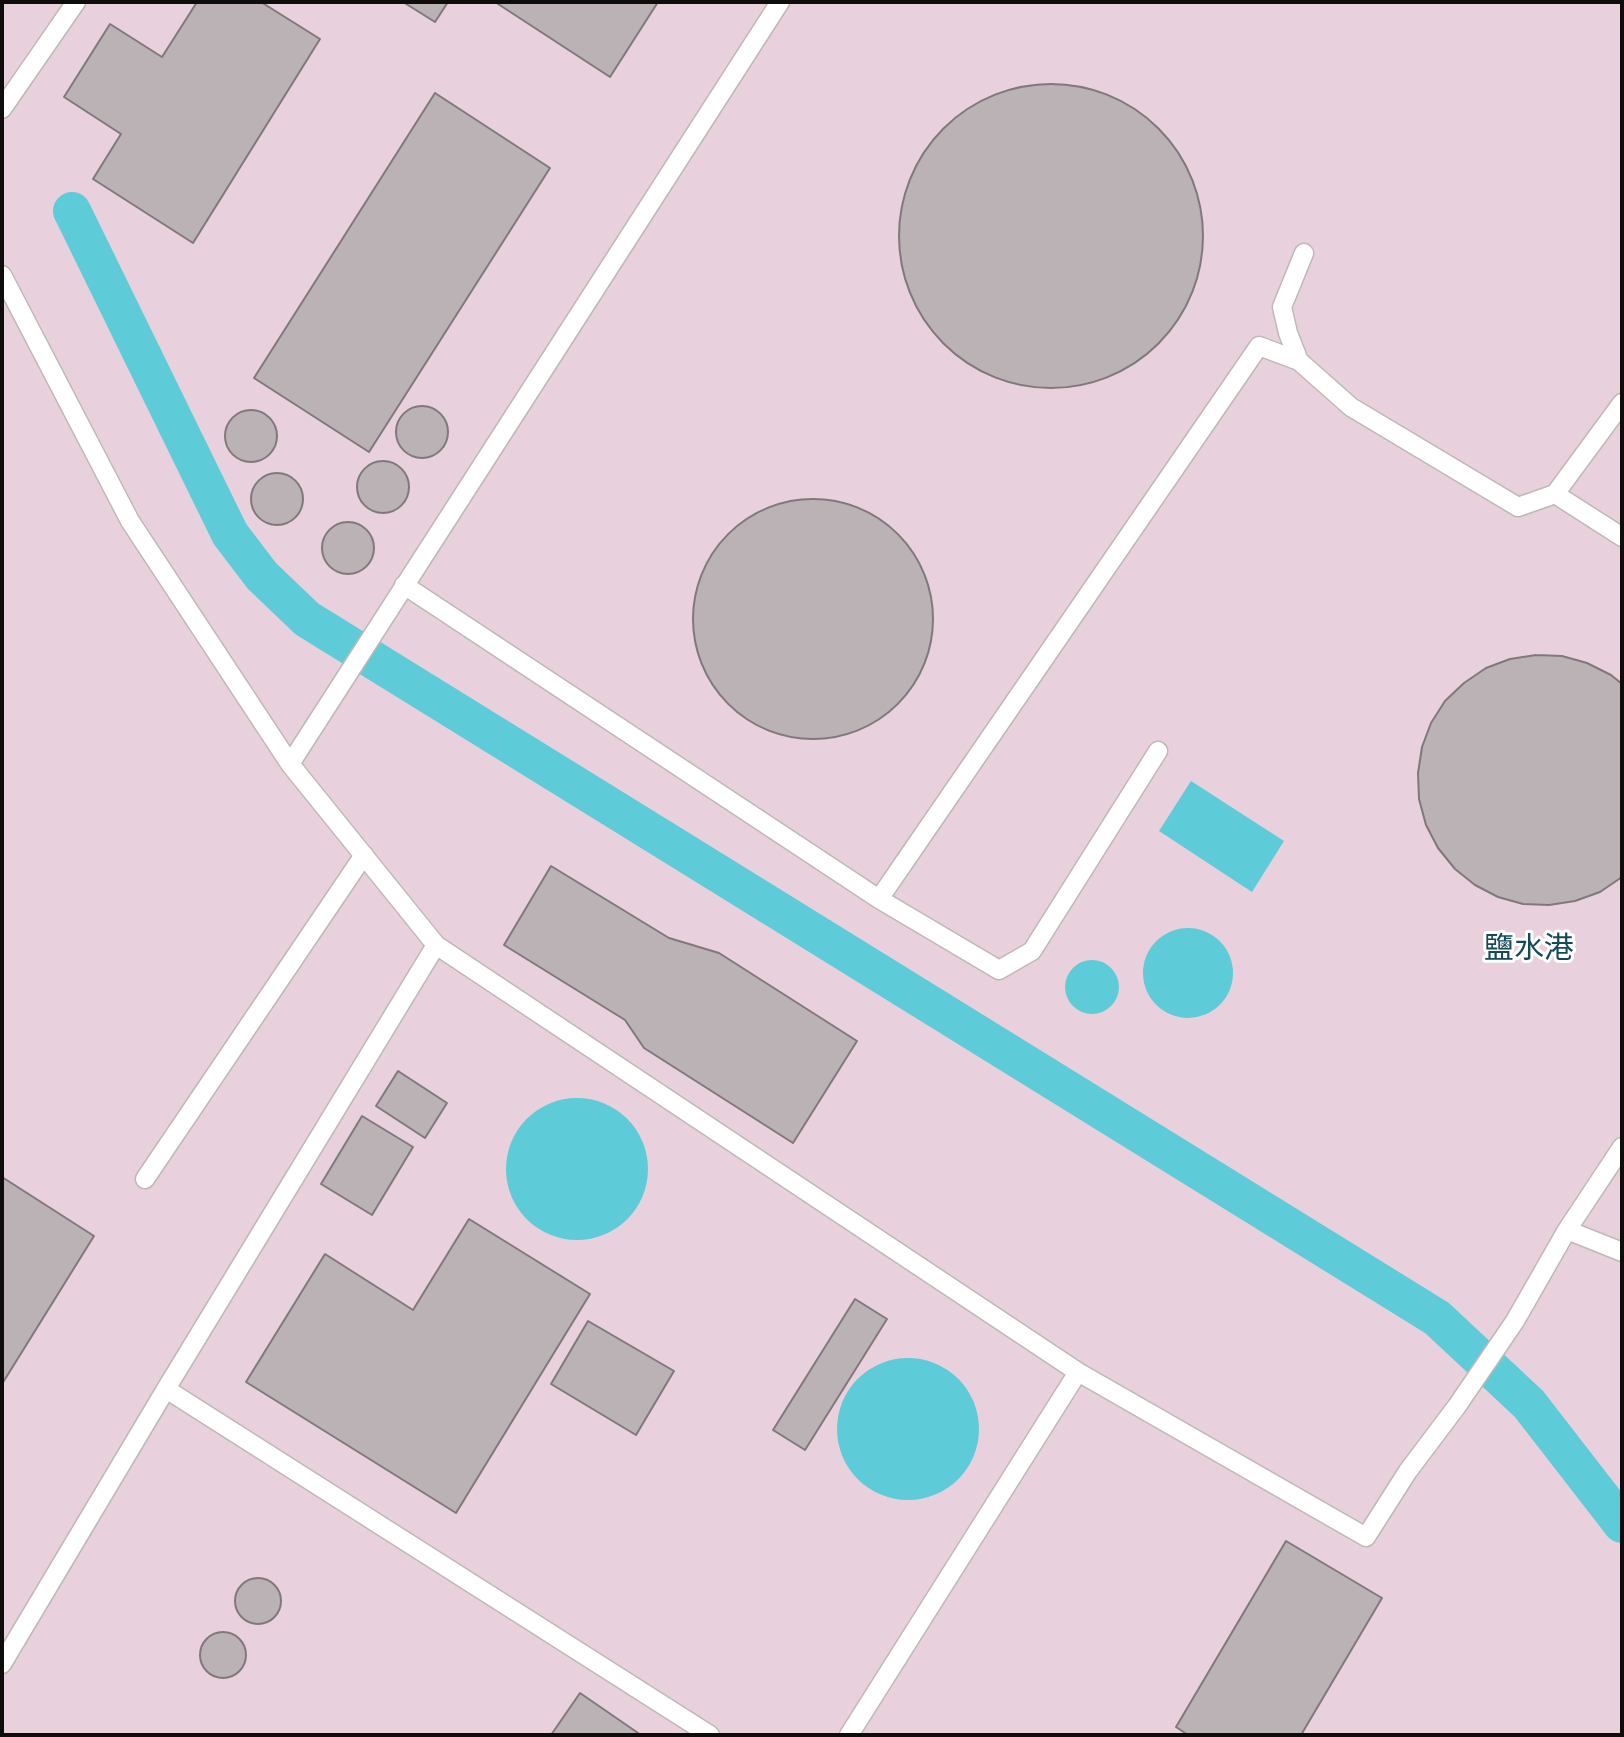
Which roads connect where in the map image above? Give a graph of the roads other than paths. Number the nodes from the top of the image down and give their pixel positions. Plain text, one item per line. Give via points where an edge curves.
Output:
1 (76, 2) edge
2 (780, 2) edge
3 (2, 109) edge
4 (1304, 253) dead end
5 (2, 275) edge
6 (1299, 361) junction
7 (1622, 403) edge
8 (1555, 494) junction
9 (1622, 537) edge
10 (404, 585) junction
11 (1158, 751) dead end
12 (290, 764) junction
13 (364, 855) junction
14 (879, 899) junction
15 (436, 945) junction
16 (1622, 1147) edge
17 (145, 1179) dead end
18 (1567, 1230) junction
19 (1622, 1252) edge
20 (1078, 1372) junction
21 (166, 1389) junction
22 (2, 1664) edge
23 (710, 1735) edge
24 (849, 1735) edge

1 - 3 lane
2 - 10 lane
4 - 6 lane via 1282,307
5 - 12 lane via 130,521
6 - 8 lane via 1351,407 1518,507
6 - 14 lane via 1259,346
7 - 8 lane
8 - 9 lane
10 - 12 lane
10 - 14 lane
11 - 14 lane via 1032,951 999,970
12 - 13 lane
13 - 15 lane
13 - 17 lane
15 - 20 lane
15 - 21 lane
16 - 18 lane
18 - 19 lane
18 - 20 lane via 1515,1321 1366,1537
20 - 24 lane
21 - 22 lane
21 - 23 lane

